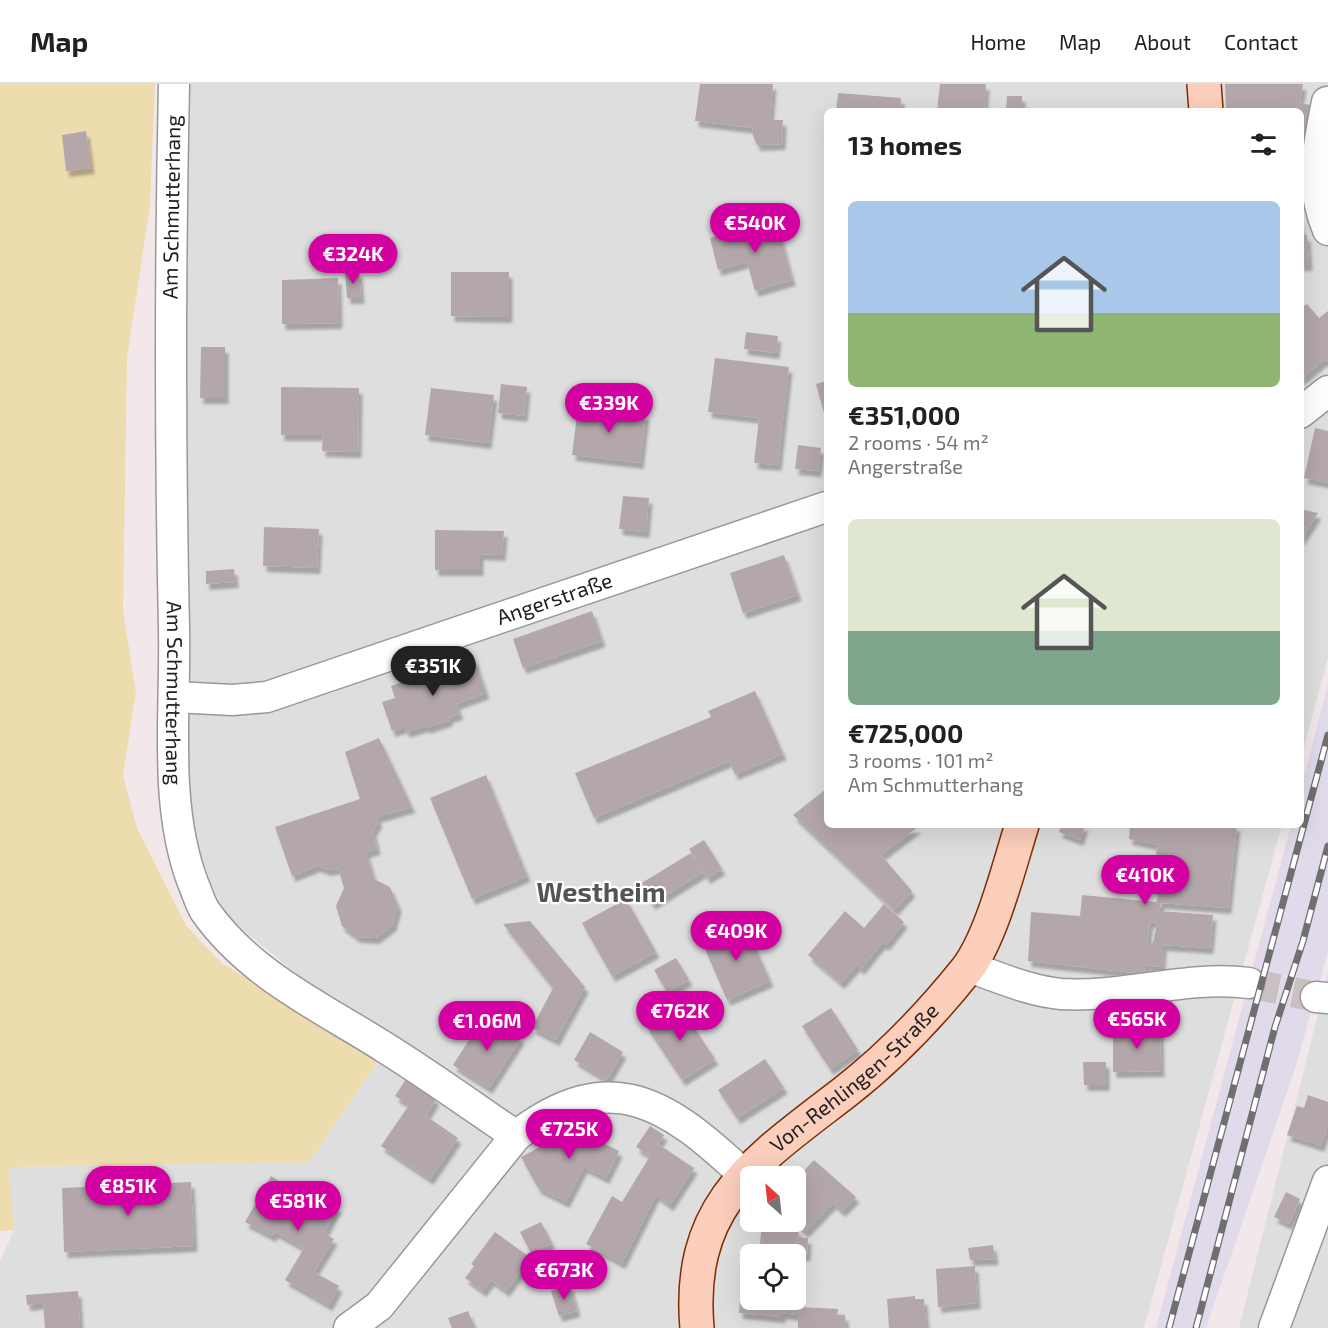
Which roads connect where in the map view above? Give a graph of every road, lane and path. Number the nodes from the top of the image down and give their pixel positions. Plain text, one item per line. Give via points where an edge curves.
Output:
1 (174, 84) edge
2 (1204, 84) edge
3 (1327, 102) edge
4 (1206, 108) edge
5 (1328, 230) edge
6 (1328, 391) edge
7 (1304, 410) edge
8 (824, 508) edge
9 (175, 697) junction
10 (1021, 828) edge
11 (969, 967) junction
12 (1249, 983) tunnel mouth
13 (516, 1136) junction
14 (753, 1166) edge
15 (740, 1171) edge
16 (740, 1180) edge
17 (1328, 1181) edge
18 (349, 1328) edge
19 (697, 1328) edge
20 (1274, 1328) edge

1 - 9 street, Am Schmutterhang via 170,411
2 - 4 street
3 - 5 street via 1316,159 1318,208
6 - 7 street
8 - 9 street, Angerstraße via 267,697
9 - 13 street, Am Schmutterhang via 174,792 179,831 203,908 243,954 264,971
10 - 11 street, Von-Rehlingen-Straße via 993,918
11 - 12 street via 1044,992 1063,994 1112,993 1219,979
11 - 14 street, Von-Rehlingen-Straße via 912,1032 846,1092
13 - 15 street via 547,1115 590,1098 621,1098 650,1105 679,1120
13 - 18 street via 379,1306
16 - 19 street, Von-Rehlingen-Straße via 708,1232 697,1277
17 - 20 street

